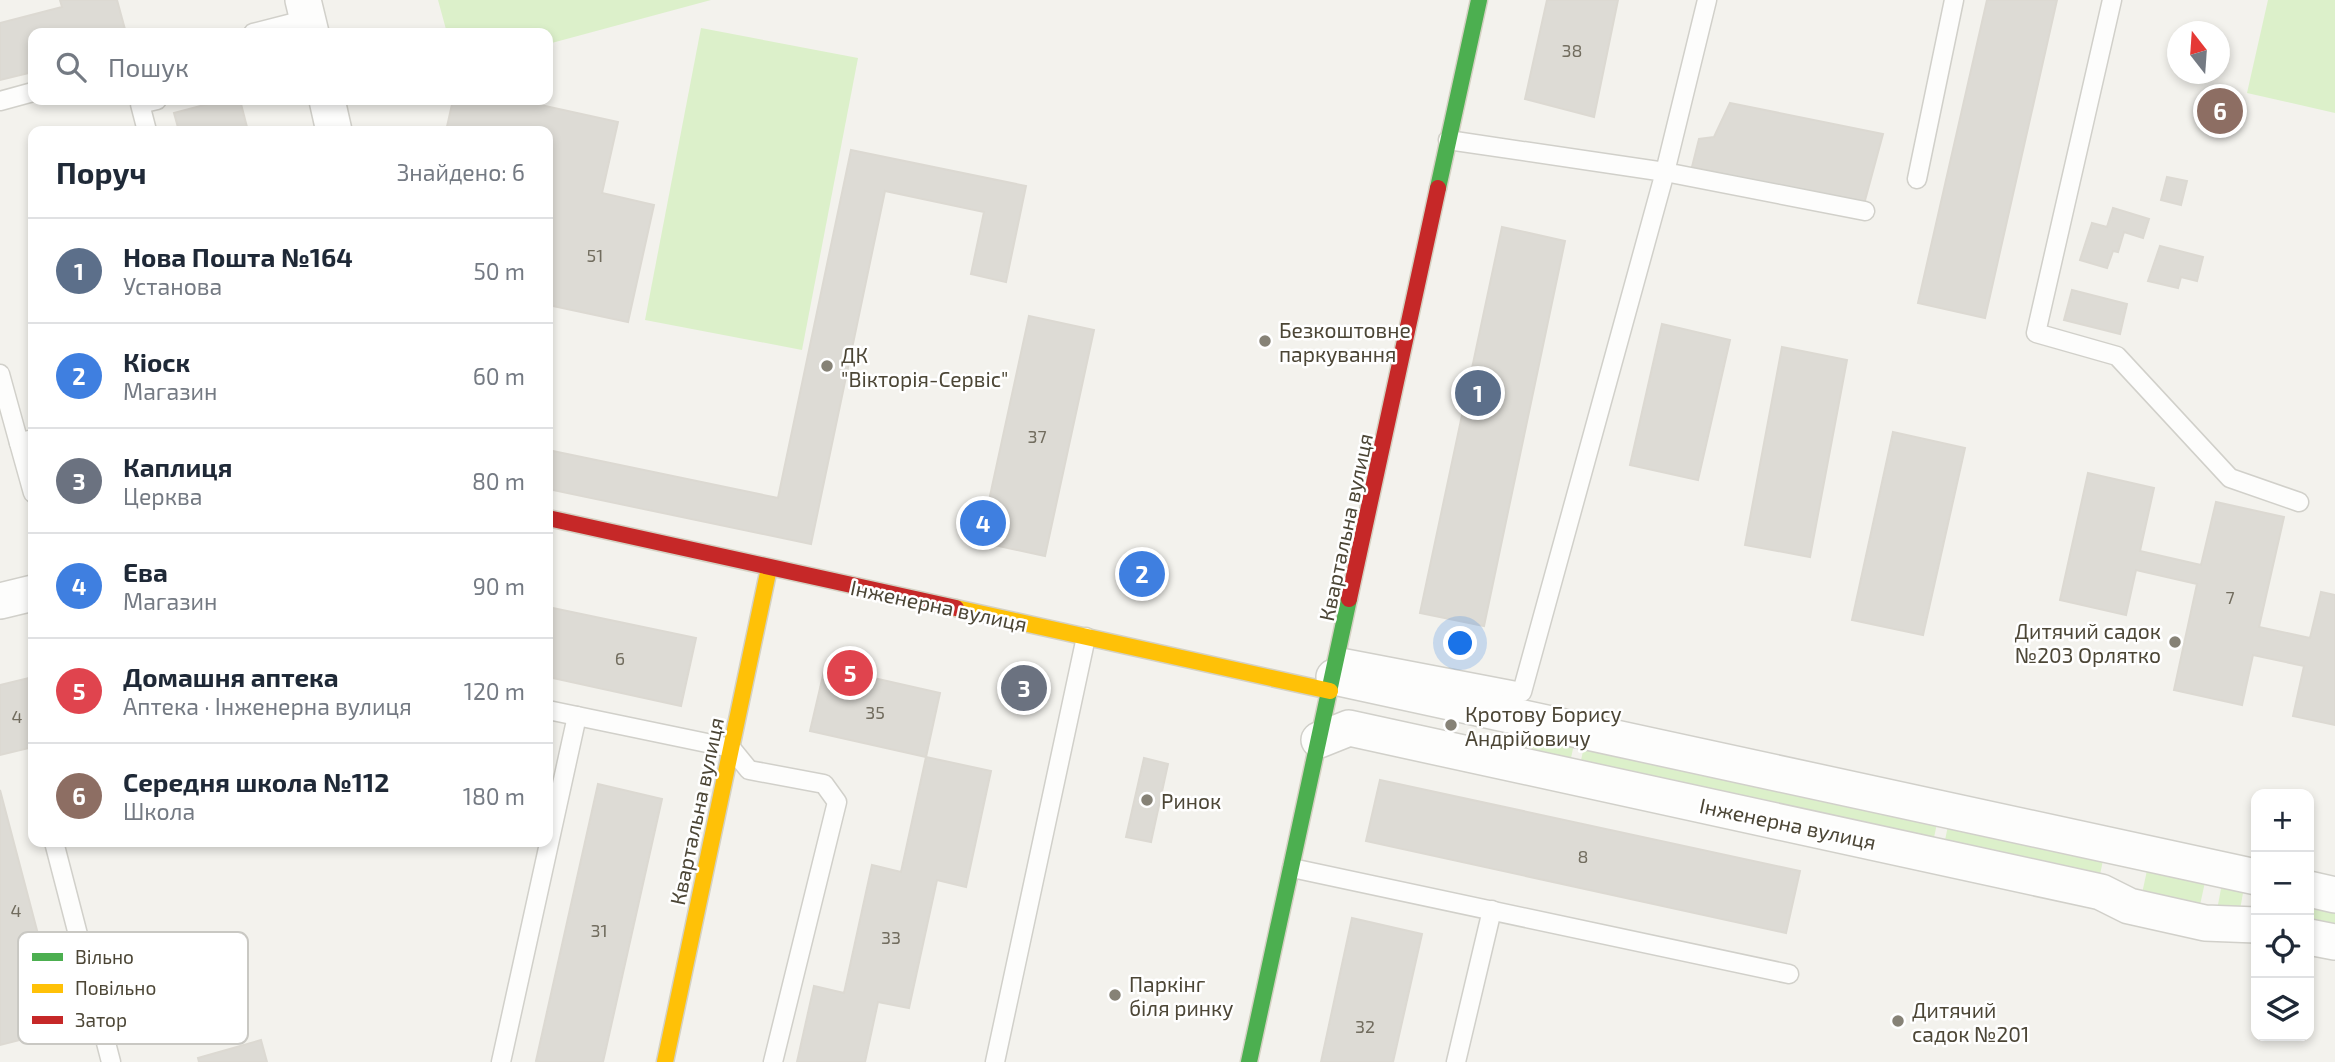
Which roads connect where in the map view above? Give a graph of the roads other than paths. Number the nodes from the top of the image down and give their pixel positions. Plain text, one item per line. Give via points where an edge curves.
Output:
1 (1479, 0) edge
2 (1707, 0) edge
3 (1954, 0) edge
4 (2112, 0) edge
5 (307, 17) edge
6 (270, 28) edge
7 (28, 93) edge
8 (0, 101) edge
9 (139, 105) edge
10 (328, 105) edge
11 (146, 126) edge
12 (333, 126) edge
13 (1448, 140) junction
14 (1665, 172) junction
15 (1917, 179) dead end
16 (1865, 211) dead end
17 (0, 374) edge
18 (26, 441) edge
19 (2299, 502) dead end
20 (553, 520) edge
21 (769, 568) junction
22 (28, 594) edge
23 (0, 601) edge
24 (1086, 637) junction
25 (1334, 675) junction
26 (553, 711) edge
27 (577, 716) junction
28 (1319, 740) junction
29 (731, 748) junction
30 (553, 825) edge
31 (55, 847) edge
32 (548, 847) edge
33 (1292, 868) junction
34 (2251, 876) edge
35 (2314, 890) edge
36 (2335, 895) edge
37 (1492, 910) junction
38 (2251, 925) edge
39 (77, 932) edge
40 (2314, 938) edge
41 (2335, 942) edge
42 (1789, 974) dead end
43 (106, 1044) edge
44 (111, 1062) edge
45 (501, 1062) edge
46 (665, 1062) edge
47 (773, 1062) edge
48 (995, 1062) edge
49 (1249, 1062) edge
50 (1456, 1062) edge

1 - 13 street, Квартальна вулиця
2 - 14 lane
3 - 15 lane
4 - 19 lane via 2036,333 2117,356 2230,478
5 - 6 lane
7 - 8 lane
9 - 11 lane
10 - 12 street
13 - 14 lane
13 - 25 street, Квартальна вулиця
14 - 16 lane
14 - 25 lane, Інженерна вулиця via 1522,692
17 - 18 lane
20 - 21 street, Інженерна вулиця
21 - 24 street, Інженерна вулиця
21 - 29 street, Квартальна вулиця
22 - 23 street
24 - 25 street, Інженерна вулиця
24 - 48 lane
25 - 28 street, Квартальна вулиця
25 - 34 street, Інженерна вулиця
26 - 27 lane
27 - 29 lane
27 - 30 lane
28 - 33 street, Квартальна вулиця
28 - 38 street, Інженерна вулиця via 1349,728 2101,892 2129,906 2205,923
29 - 46 street, Квартальна вулиця
29 - 47 lane via 749,771 824,784 837,802
31 - 39 lane
32 - 45 lane
33 - 37 lane
33 - 49 street, Квартальна вулиця
35 - 36 street
37 - 42 lane
37 - 50 lane
40 - 41 street
43 - 44 lane

